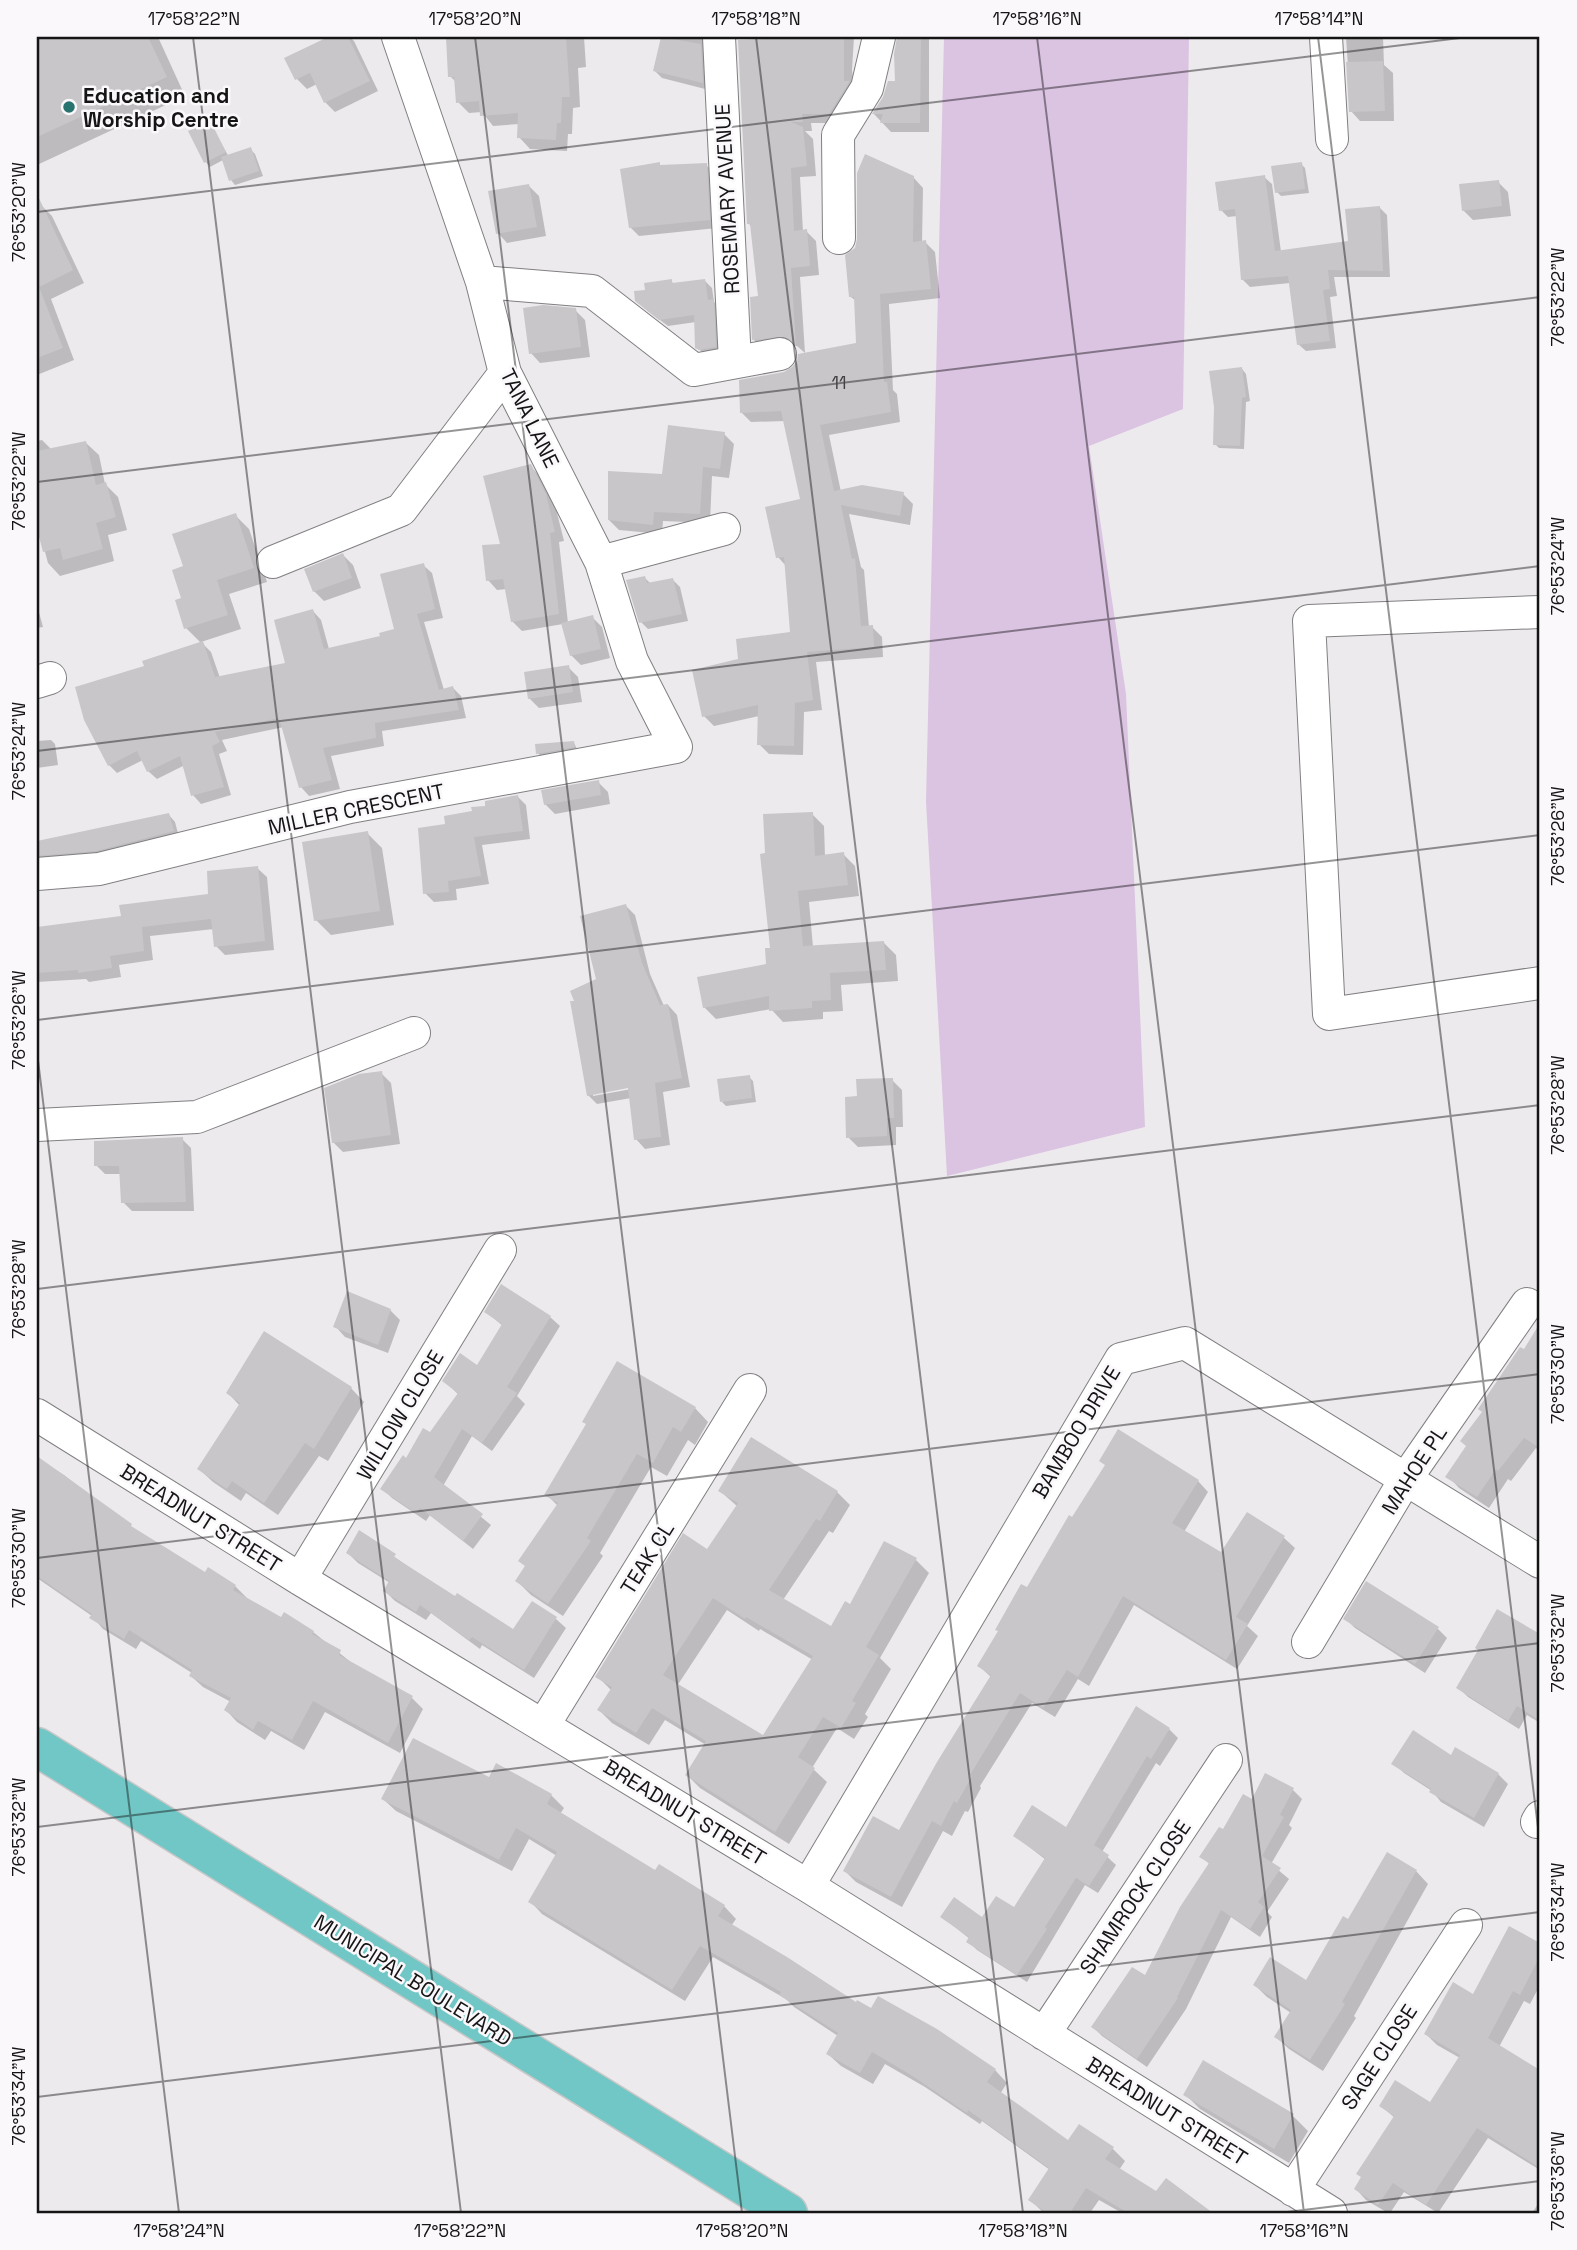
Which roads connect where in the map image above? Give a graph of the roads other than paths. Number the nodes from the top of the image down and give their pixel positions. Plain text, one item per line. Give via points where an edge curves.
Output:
1 (398, 37) edge
2 (719, 37) edge
3 (879, 37) edge
4 (1326, 37) edge
5 (1332, 139) dead end
6 (839, 238) dead end
7 (482, 282) junction
8 (780, 354) dead end
9 (735, 362) junction
10 (505, 373) junction
11 (724, 529) dead end
12 (273, 562) dead end
13 (601, 562) junction
14 (1540, 612) edge
15 (676, 747) joint
16 (37, 874) edge
17 (1540, 984) edge
18 (414, 1033) dead end
19 (37, 1125) edge
20 (500, 1250) dead end
21 (1527, 1304) dead end
22 (750, 1390) dead end
23 (37, 1415) edge
24 (1405, 1480) junction
25 (1540, 1562) edge
26 (300, 1580) junction
27 (1308, 1642) dead end
28 (543, 1726) junction
29 (37, 1747) edge
30 (1226, 1760) dead end
31 (808, 1886) junction
32 (1466, 1925) dead end
33 (1044, 2034) junction
34 (1293, 2190) junction
35 (788, 2213) edge
36 (1331, 2213) edge

1 - 7 street, TANA LANE
2 - 9 street, ROSEMARY AVENUE
3 - 6 street via 867,88 838,135
4 - 5 street
7 - 9 street via 592,291 694,370
7 - 10 street, TANA LANE
8 - 9 street
10 - 12 street via 401,510
10 - 13 street, TANA LANE
11 - 13 street
13 - 15 street, TANA LANE via 632,661
14 - 17 street via 1309,621 1329,1014
15 - 16 street, MILLER CRESCENT via 350,807 99,869
18 - 19 street via 197,1117
20 - 26 street, WILLOW CLOSE
21 - 24 street, MAHOE PL
22 - 28 street, TEAK CL
23 - 26 street, BREADNUT STREET
24 - 25 street, BAMBOO DRIVE
24 - 27 street, MAHOE PL
24 - 31 street, BAMBOO DRIVE via 1185,1343 1121,1359
26 - 28 street, BREADNUT STREET
28 - 31 street, BREADNUT STREET
29 - 35 main road, MUNICIPAL BOULEVARD
30 - 33 street, SHAMROCK CLOSE
31 - 33 street, BREADNUT STREET
32 - 34 street, SAGE CLOSE
33 - 34 street, BREADNUT STREET
34 - 36 street, BREADNUT STREET

